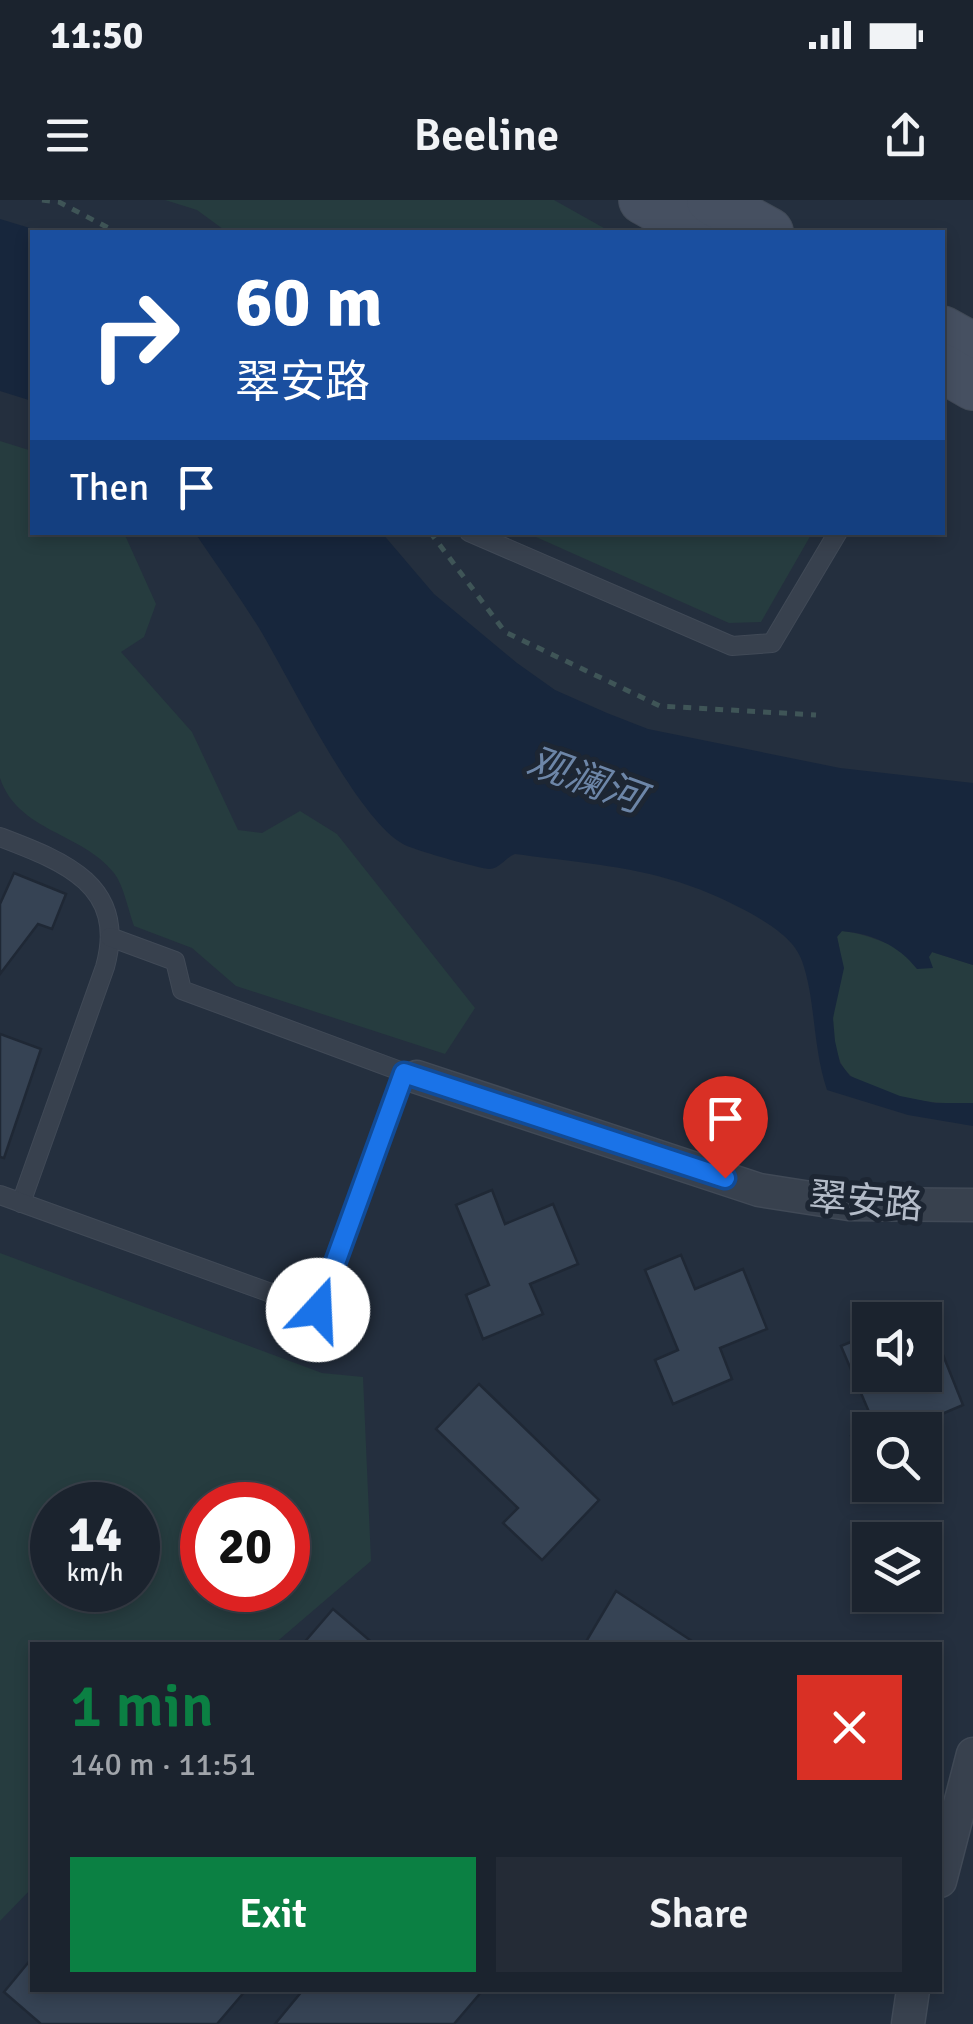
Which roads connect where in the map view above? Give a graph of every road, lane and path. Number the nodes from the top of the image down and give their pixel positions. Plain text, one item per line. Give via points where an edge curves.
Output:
1 (42, 200) edge
2 (642, 200) edge
3 (712, 200) edge
4 (112, 230) edge
5 (696, 230) edge
6 (765, 230) edge
7 (945, 332) edge
8 (973, 347) edge
9 (945, 370) edge
10 (973, 386) edge
11 (432, 535) edge
12 (476, 535) edge
13 (836, 535) edge
14 (816, 715) dead end
15 (0, 837) edge
16 (110, 937) junction
17 (410, 1075) junction
18 (0, 1195) edge
19 (21, 1202) junction
20 (973, 1205) edge
21 (973, 1754) edge
22 (942, 1873) edge
23 (913, 1992) edge
24 (908, 2024) edge

1 - 4 path
2 - 5 street
3 - 6 street
7 - 8 street
9 - 10 street
11 - 14 path via 506,632 660,706
12 - 13 lane via 732,646 772,643
15 - 16 lane via 58,859 88,881
16 - 17 lane via 175,961 182,990
16 - 19 lane
17 - 19 lane via 318,1310
17 - 20 street, 翠安路 via 760,1190 848,1204
18 - 19 lane
21 - 22 street
23 - 24 street

